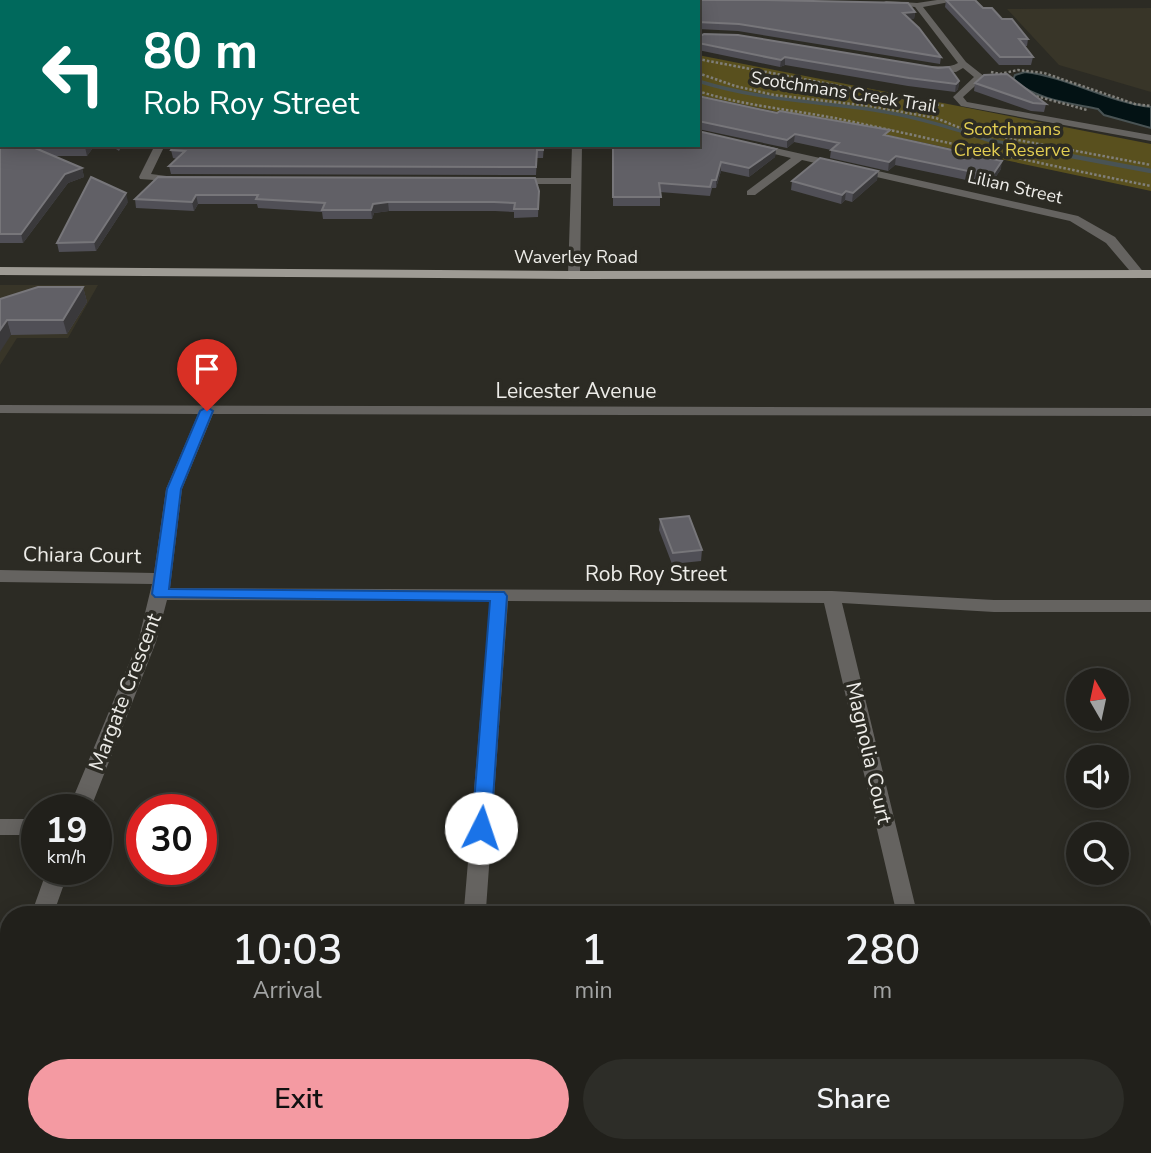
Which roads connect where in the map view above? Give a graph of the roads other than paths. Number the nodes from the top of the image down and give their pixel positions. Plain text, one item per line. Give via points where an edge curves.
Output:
1 (956, 0) edge
2 (875, 3) edge
3 (917, 5) junction
4 (963, 64) junction
5 (910, 66) edge
6 (1151, 138) edge
7 (739, 143) edge
8 (159, 147) edge
9 (577, 147) edge
10 (799, 156) junction
11 (187, 180) edge
12 (504, 181) edge
13 (577, 181) junction
14 (751, 194) dead end
15 (0, 271) edge
16 (1145, 274) edge
17 (574, 275) junction
18 (0, 409) edge
19 (207, 411) junction
20 (1151, 412) edge
21 (0, 576) edge
22 (162, 586) junction
23 (499, 596) junction
24 (832, 597) junction
25 (1151, 606) edge
26 (85, 794) edge
27 (0, 827) edge
28 (21, 827) edge
29 (53, 885) edge
30 (45, 906) edge
31 (475, 906) edge
32 (904, 906) edge

1 - 3 street
2 - 3 street
3 - 4 street
4 - 5 street via 937,70
4 - 6 street via 980,77 958,97 964,104
7 - 10 street, Lilian Street
8 - 11 street via 144,177
9 - 13 street
10 - 14 street
10 - 16 street, Lilian Street via 1074,218 1094,225
12 - 13 street
13 - 17 street
15 - 17 main road, Waverley Road
16 - 17 main road, Waverley Road
18 - 19 street, Leicester Avenue
19 - 20 street, Leicester Avenue
19 - 22 street, Margate Crescent via 174,489
21 - 22 street, Chiara Court
22 - 23 street, Rob Roy Street
22 - 26 street, Margate Crescent via 147,642
23 - 24 street, Rob Roy Street
23 - 31 street
24 - 25 street, Rob Roy Street via 994,606
24 - 32 street, Magnolia Court
27 - 28 street
29 - 30 street

